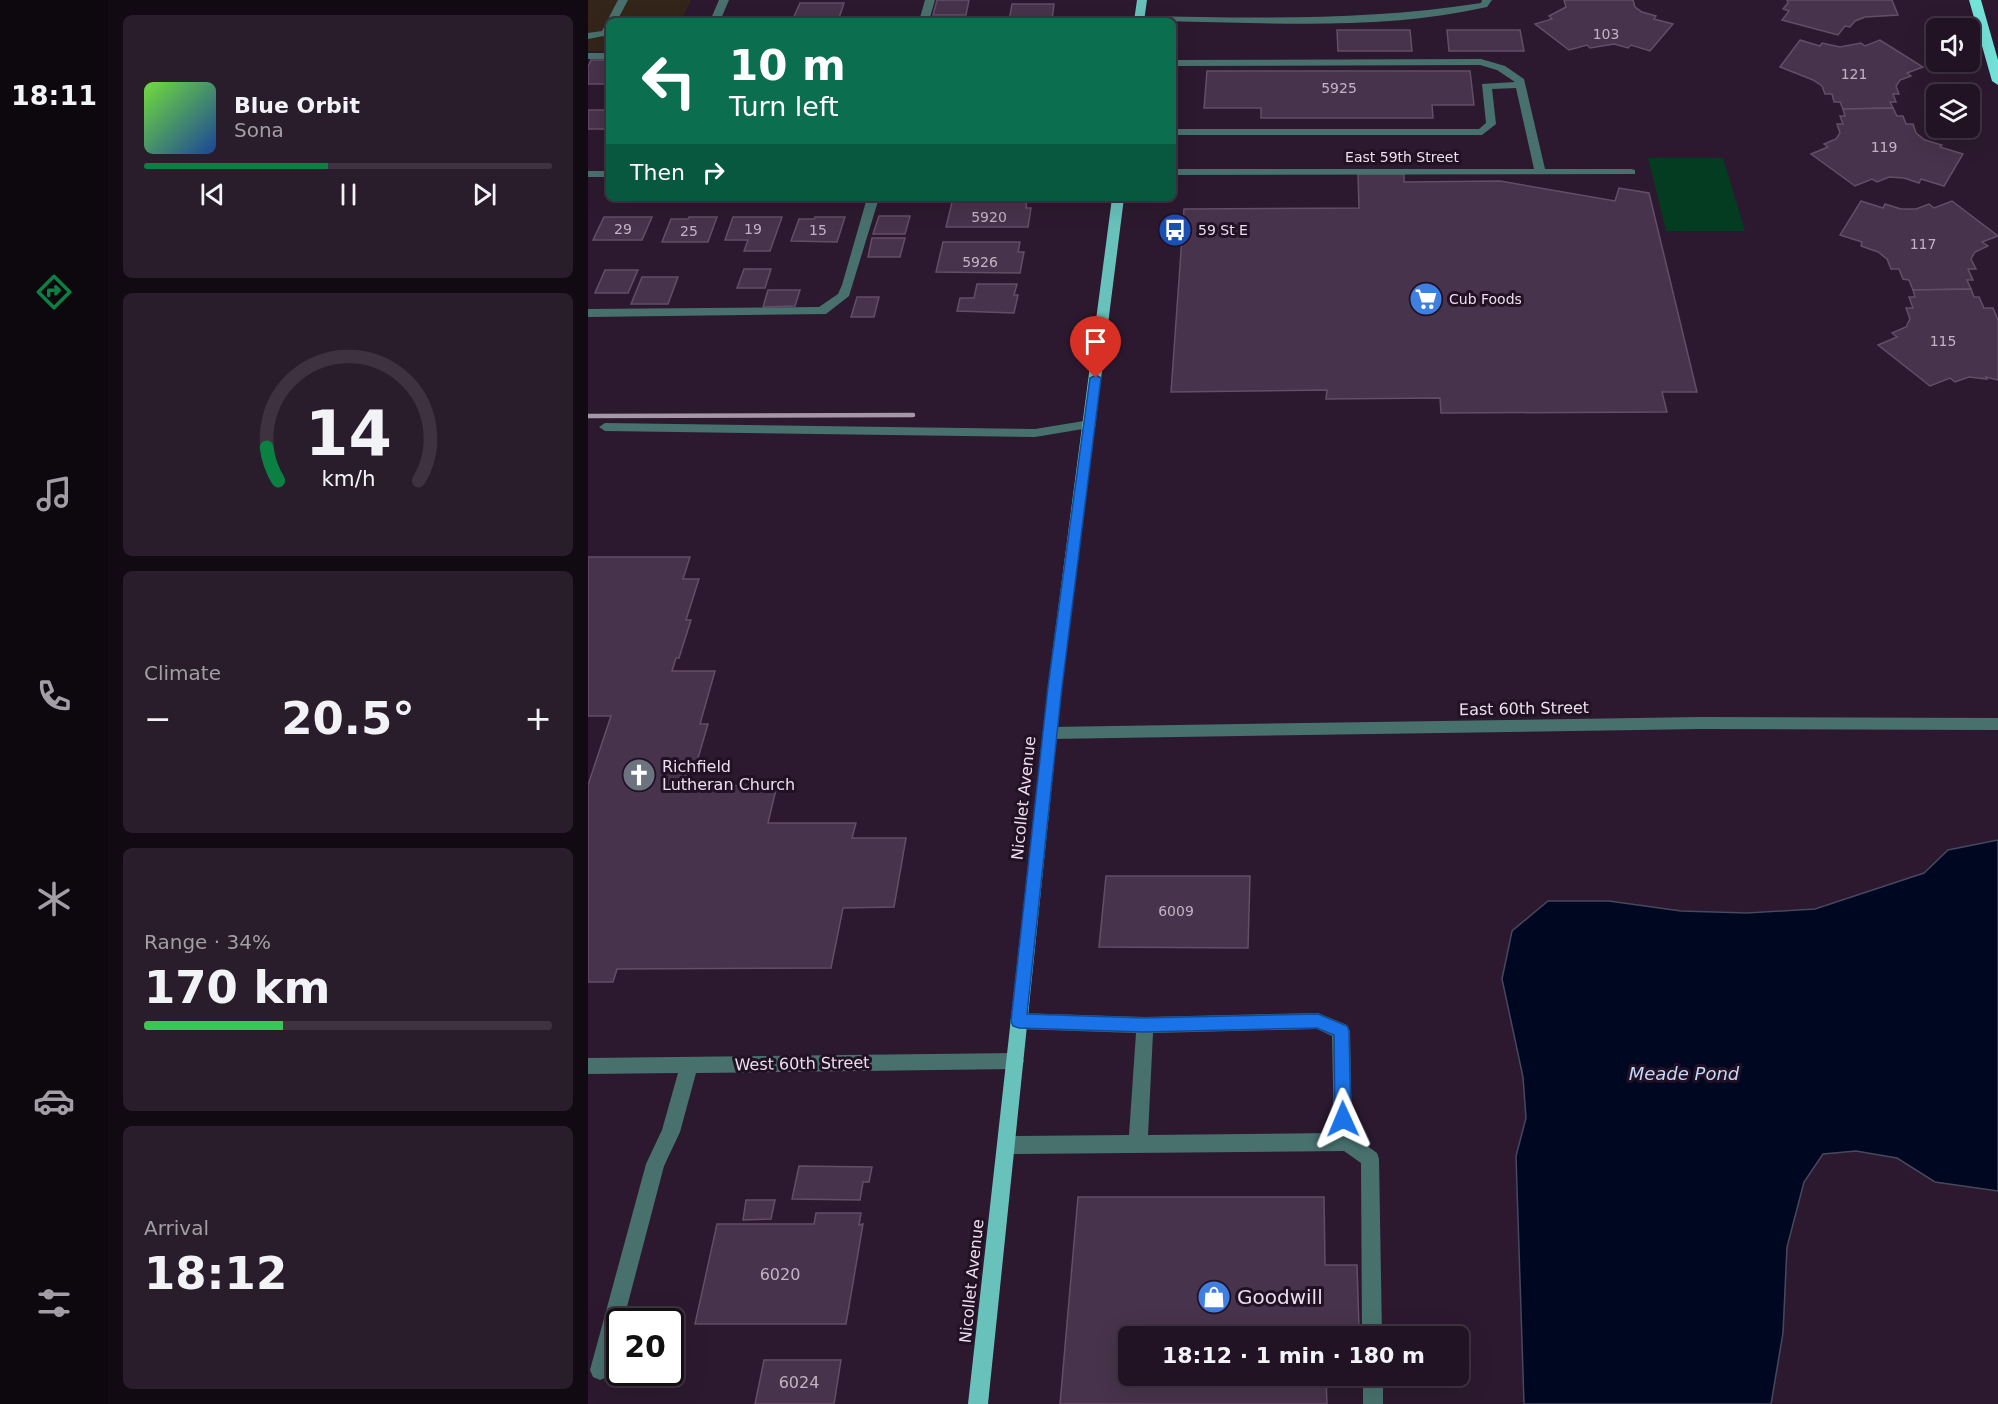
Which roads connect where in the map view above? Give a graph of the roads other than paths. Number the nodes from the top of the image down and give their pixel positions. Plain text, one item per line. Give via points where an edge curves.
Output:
1 (623, 0) edge
2 (724, 0) edge
3 (930, 0) edge
4 (1142, 0) edge
5 (1487, 0) edge
6 (1974, 0) edge
7 (614, 18) edge
8 (716, 18) edge
9 (925, 18) edge
10 (1140, 18) edge
11 (1176, 20) edge
12 (606, 33) edge
13 (588, 36) edge
14 (588, 56) edge
15 (606, 56) edge
16 (1176, 63) edge
17 (1998, 81) edge
18 (1520, 85) junction
19 (1176, 132) edge
20 (1176, 171) edge
21 (1540, 172) junction
22 (1631, 172) dead end
23 (588, 174) edge
24 (606, 174) edge
25 (872, 201) edge
26 (1118, 201) edge
27 (588, 313) edge
28 (1090, 424) junction
29 (605, 427) dead end
30 (1998, 724) edge
31 (1050, 733) junction
32 (1019, 1021) junction
33 (1144, 1025) junction
34 (1015, 1061) junction
35 (689, 1064) junction
36 (588, 1066) edge
37 (1343, 1142) junction
38 (1138, 1144) junction
39 (1006, 1145) junction
40 (1372, 1326) edge
41 (600, 1370) dead end
42 (1373, 1386) edge
43 (978, 1404) edge
44 (1373, 1404) edge

1 - 7 street
2 - 8 street
3 - 9 street
4 - 10 main road
5 - 11 street via 1484,5 1450,11 1357,18
6 - 17 highway
12 - 13 street
14 - 15 street
16 - 18 street via 1481,62 1502,68 1519,79
18 - 19 street via 1486,86 1491,124 1482,132
18 - 21 street
20 - 21 street, East 59th Street
21 - 22 street, East 59th Street
23 - 24 street
25 - 27 street via 843,296 822,311
26 - 28 main road, Nicollet Avenue
28 - 29 street via 1035,433
28 - 31 main road, Nicollet Avenue
30 - 31 street, East 60th Street via 1700,723
31 - 32 main road, Nicollet Avenue
32 - 33 street
32 - 34 main road, Nicollet Avenue
33 - 37 street via 1318,1021 1341,1031
33 - 38 street
34 - 35 street, West 60th Street
34 - 39 main road, Nicollet Avenue
35 - 36 street, West 60th Street
35 - 41 street via 671,1132 655,1164
37 - 38 street
37 - 40 street via 1370,1159
38 - 39 street
39 - 43 main road, Nicollet Avenue
42 - 44 street

